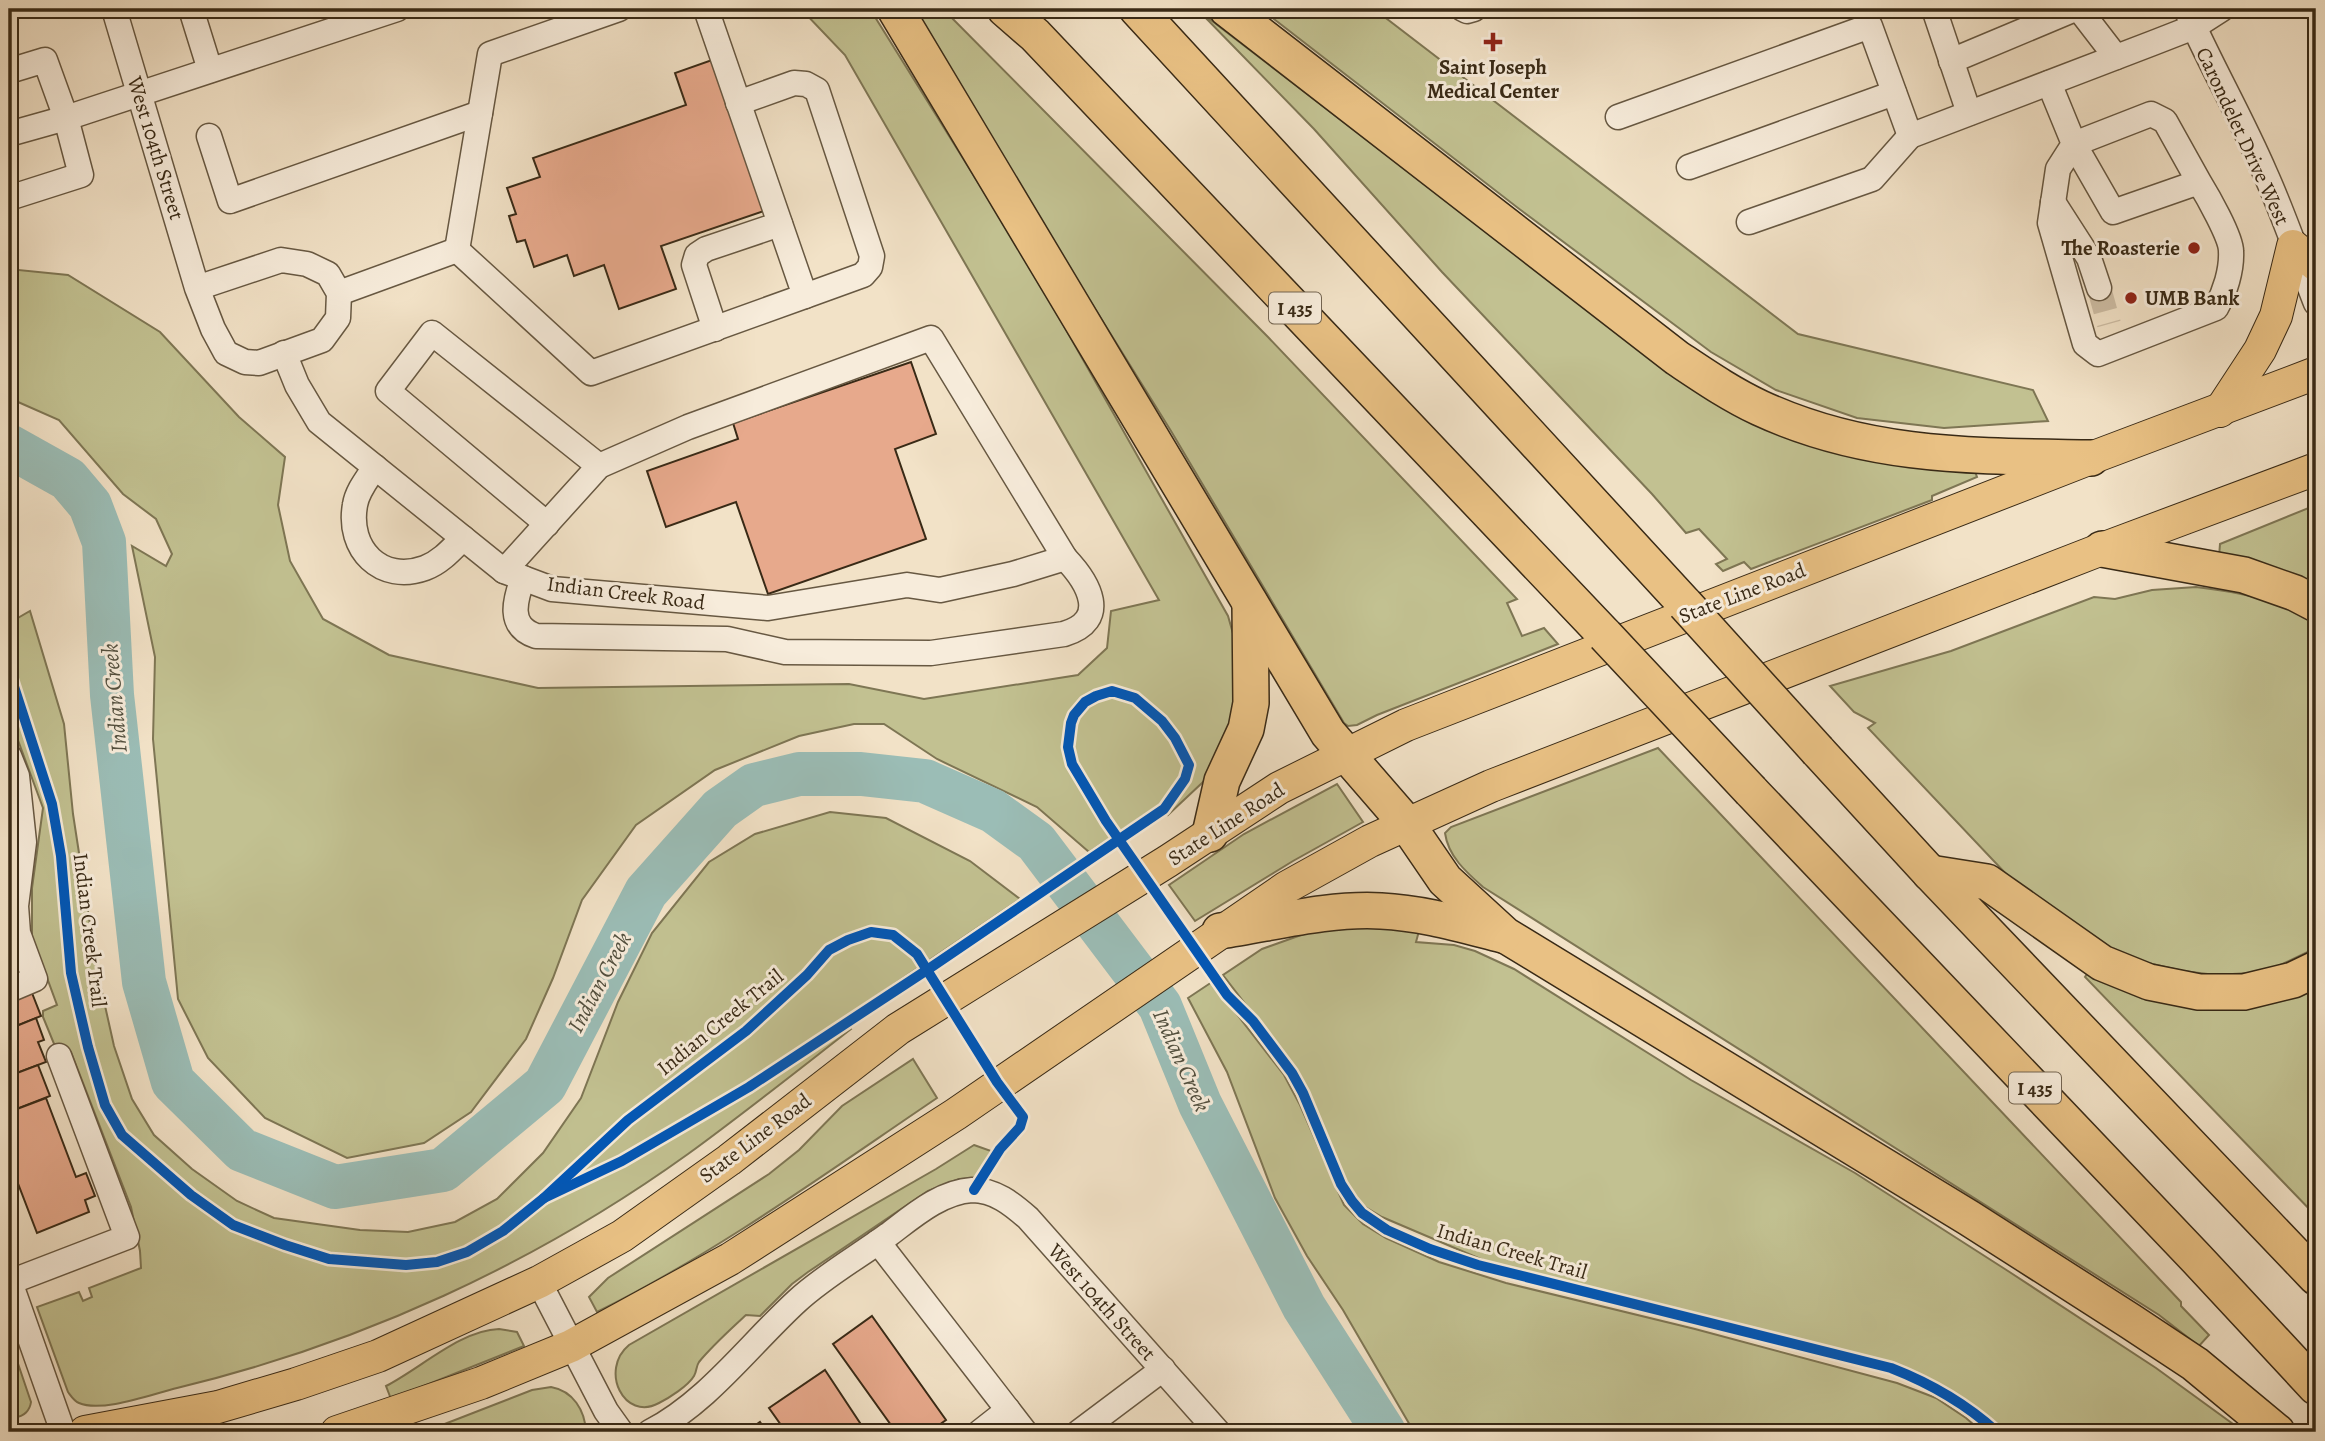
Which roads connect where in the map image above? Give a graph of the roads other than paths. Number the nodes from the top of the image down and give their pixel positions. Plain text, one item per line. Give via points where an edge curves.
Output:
1 (114, 9) edge
2 (191, 9) edge
3 (397, 9) edge
4 (619, 9) edge
5 (706, 9) edge
6 (895, 9) edge
7 (1005, 9) edge
8 (1138, 9) edge
9 (1227, 9) edge
10 (1464, 9) edge
11 (1474, 9) edge
12 (1934, 9) edge
13 (2077, 9) edge
14 (2221, 9) edge
15 (2190, 18) edge
16 (2116, 57) junction
17 (1951, 61) junction
18 (210, 70) junction
19 (9, 71) edge
20 (2049, 83) junction
21 (1894, 93) junction
22 (140, 94) junction
23 (738, 103) junction
24 (480, 113) junction
25 (1969, 113) junction
26 (1618, 117) dead end
27 (65, 118) junction
28 (9, 134) edge
29 (209, 136) dead end
30 (1910, 136) junction
31 (2074, 144) junction
32 (1689, 167) dead end
33 (2199, 182) junction
34 (9, 198) edge
35 (2053, 202) junction
36 (1749, 222) dead end
37 (780, 223) junction
38 (457, 250) junction
39 (2305, 255) edge
40 (197, 288) junction
41 (2099, 288) tunnel mouth
42 (339, 293) junction
43 (805, 296) junction
44 (2316, 303) edge
45 (715, 329) junction
46 (284, 353) junction
47 (2316, 373) edge
48 (2220, 411) junction
49 (2091, 458) junction
50 (599, 466) junction
51 (376, 467) junction
52 (2316, 469) edge
53 (547, 524) junction
54 (463, 538) junction
55 (2102, 549) junction
56 (1065, 558) junction
57 (513, 574) junction
58 (1250, 600) junction
59 (2316, 604) edge
60 (1346, 754) junction
61 (9, 757) edge
62 (1406, 823) junction
63 (1210, 834) junction
64 (1930, 873) junction
65 (1220, 932) junction
66 (1505, 935) junction
67 (2316, 969) edge
68 (9, 990) edge
69 (59, 1056) dead end
70 (878, 1242) junction
71 (2316, 1277) edge
72 (9, 1280) edge
73 (539, 1282) junction
74 (571, 1346) junction
75 (1163, 1369) junction
76 (2316, 1387) edge
77 (1008, 1410) junction
78 (63, 1432) edge
79 (85, 1432) edge
80 (337, 1432) edge
81 (621, 1432) edge
82 (650, 1432) edge
83 (980, 1432) edge
84 (1025, 1432) edge
85 (1079, 1432) edge
86 (1218, 1432) edge
87 (2277, 1432) edge

1 - 22 street, West 104th Street
2 - 18 street
3 - 18 street
4 - 24 street via 490,54
5 - 23 street
6 - 58 highway
7 - 76 highway, I 435, bridge via 1035,35 1555,581
8 - 64 highway, bridge
9 - 49 highway via 1723,389 1806,425 1892,449 1969,456
10 - 11 street
12 - 17 street
13 - 16 street
13 - 17 street
14 - 15 street
15 - 16 street
15 - 39 street, Carondelet Drive West
16 - 20 street
17 - 25 street
18 - 22 street
19 - 27 street via 45,60
20 - 25 street
20 - 31 street
21 - 26 street via 1870,26
21 - 30 street
21 - 32 street
22 - 27 street
22 - 40 street, West 104th Street
23 - 37 street
23 - 43 street via 794,83 817,90 872,256 863,275
24 - 29 street via 230,201
24 - 38 street
25 - 30 street
27 - 28 street
27 - 34 street via 81,175
30 - 36 street via 1872,178
31 - 33 street via 2151,114 2165,121
31 - 33 street via 2113,212
31 - 35 street via 2058,169
33 - 35 street via 2231,248 2216,308 2113,335 2098,354 2085,344 2050,223
35 - 41 street via 2090,258
37 - 43 street
37 - 45 street via 697,255 694,265
38 - 42 street
38 - 45 street via 591,373
39 - 44 street, Carondelet Drive West
39 - 48 main road via 2260,350
40 - 42 street via 281,260 307,264 328,274
40 - 46 street via 226,353 259,363
42 - 46 street via 338,318 323,340
43 - 45 street
46 - 51 street, Indian Creek Road via 319,422
47 - 48 main road, State Line Road
48 - 49 main road, State Line Road
49 - 60 main road, State Line Road via 1485,692
50 - 53 street
50 - 53 street via 432,333 388,391
50 - 56 street via 688,427 931,338
51 - 54 street, Indian Creek Road
51 - 54 street via 355,503 358,541 368,558 388,571 407,572 442,558
52 - 55 main road
53 - 57 street
54 - 57 street, Indian Creek Road
55 - 59 highway via 2244,575
55 - 62 main road
56 - 57 street, Indian Creek Road via 940,590 907,585 768,608 552,589
56 - 57 street via 1079,573 1091,600 1091,613 1079,629 931,653 785,652 727,639 536,636 526,633 517,621
58 - 60 highway via 1328,733
58 - 63 highway via 1251,703 1246,729 1222,781
60 - 62 highway
60 - 63 main road, State Line Road via 1279,788
61 - 68 street via 17,776 24,842 16,906 18,933 35,979
62 - 65 main road via 1328,863
62 - 66 highway via 1446,880
63 - 73 main road, State Line Road via 898,1029 622,1236
64 - 67 highway via 1987,882 2102,963 2148,982 2199,992 2244,992
64 - 71 highway
65 - 66 highway via 1335,913 1379,911 1421,915
65 - 74 main road via 956,1114 730,1259
66 - 87 highway via 2130,1321 2195,1364
69 - 72 street via 127,1237
70 - 75 street, West 104th Street via 948,1195 974,1190 1005,1199 1028,1218
70 - 77 street
70 - 82 street via 799,1299 691,1405
72 - 78 street
73 - 74 street
73 - 79 main road, State Line Road via 378,1356 296,1384 218,1407
74 - 80 main road via 481,1383
74 - 81 street
75 - 85 street
75 - 86 street, West 104th Street
77 - 83 street
77 - 84 street

